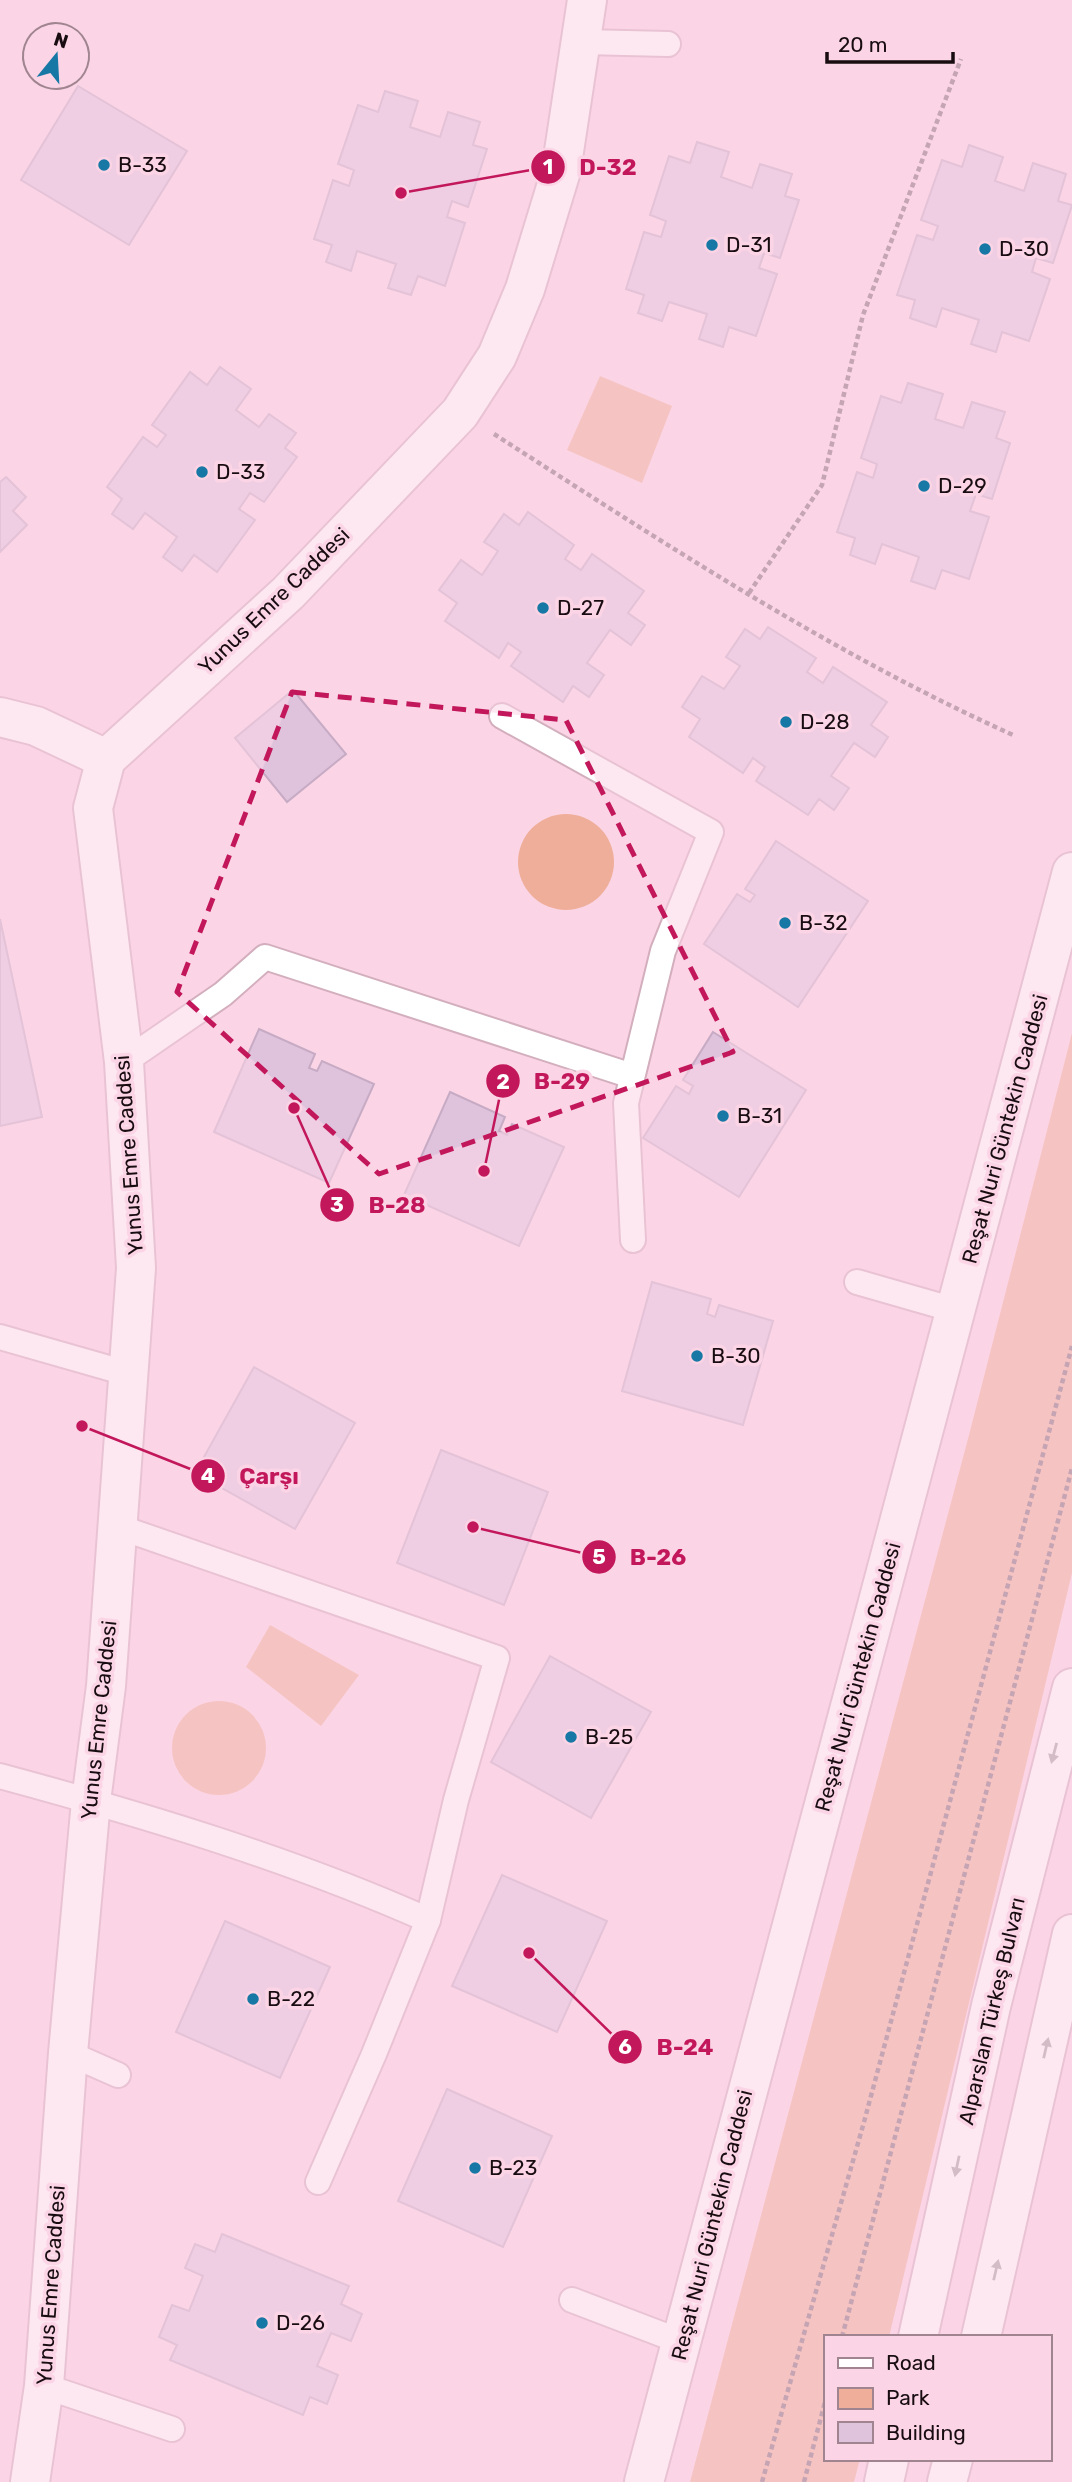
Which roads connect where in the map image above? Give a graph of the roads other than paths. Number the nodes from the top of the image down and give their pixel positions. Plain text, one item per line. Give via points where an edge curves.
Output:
1 (587, 0) edge
2 (583, 42) junction
3 (668, 44) dead end
4 (502, 716) dead end
5 (0, 718) edge
6 (106, 759) junction
7 (1072, 872) edge
8 (124, 1062) junction
9 (632, 1076) junction
10 (633, 1240) dead end
11 (857, 1282) dead end
12 (958, 1311) junction
13 (0, 1337) edge
14 (126, 1373) junction
15 (116, 1526) junction
16 (1072, 1688) edge
17 (0, 1776) edge
18 (91, 1801) junction
19 (428, 1920) junction
20 (1072, 1934) edge
21 (68, 2053) junction
22 (118, 2075) dead end
23 (318, 2182) dead end
24 (572, 2300) dead end
25 (918, 2335) edge
26 (981, 2335) edge
27 (682, 2342) junction
28 (44, 2386) junction
29 (172, 2429) dead end
30 (889, 2461) edge
31 (952, 2461) edge
32 (30, 2482) edge
33 (645, 2482) edge
34 (884, 2482) edge
35 (947, 2482) edge

1 - 2 street, Yunus Emre Caddesi
2 - 3 lane
2 - 6 street, Yunus Emre Caddesi via 561,171 525,289 497,356 460,412 288,593
4 - 9 lane via 711,832 663,951
5 - 6 street via 36,726
6 - 8 street, Yunus Emre Caddesi via 93,808
7 - 12 street, Reşat Nuri Güntekin Caddesi
8 - 9 lane via 223,994 265,957
8 - 14 street, Yunus Emre Caddesi via 136,1268
9 - 10 lane via 626,1102
11 - 12 lane
12 - 27 street, Reşat Nuri Güntekin Caddesi
13 - 14 lane
14 - 15 street, Yunus Emre Caddesi
15 - 18 street, Yunus Emre Caddesi via 106,1686
15 - 19 lane via 496,1658
16 -> 25 street, Alparslan Türkeş Bulvarı via 991,2006
17 - 18 lane
18 - 19 lane via 360,1890
18 - 21 street, Yunus Emre Caddesi
19 - 23 lane
26 -> 20 street
21 - 22 lane
21 - 28 street, Yunus Emre Caddesi
24 - 27 lane
27 - 33 street, Reşat Nuri Güntekin Caddesi
28 - 29 lane
28 - 32 street, Yunus Emre Caddesi
30 - 34 street
31 - 35 street

